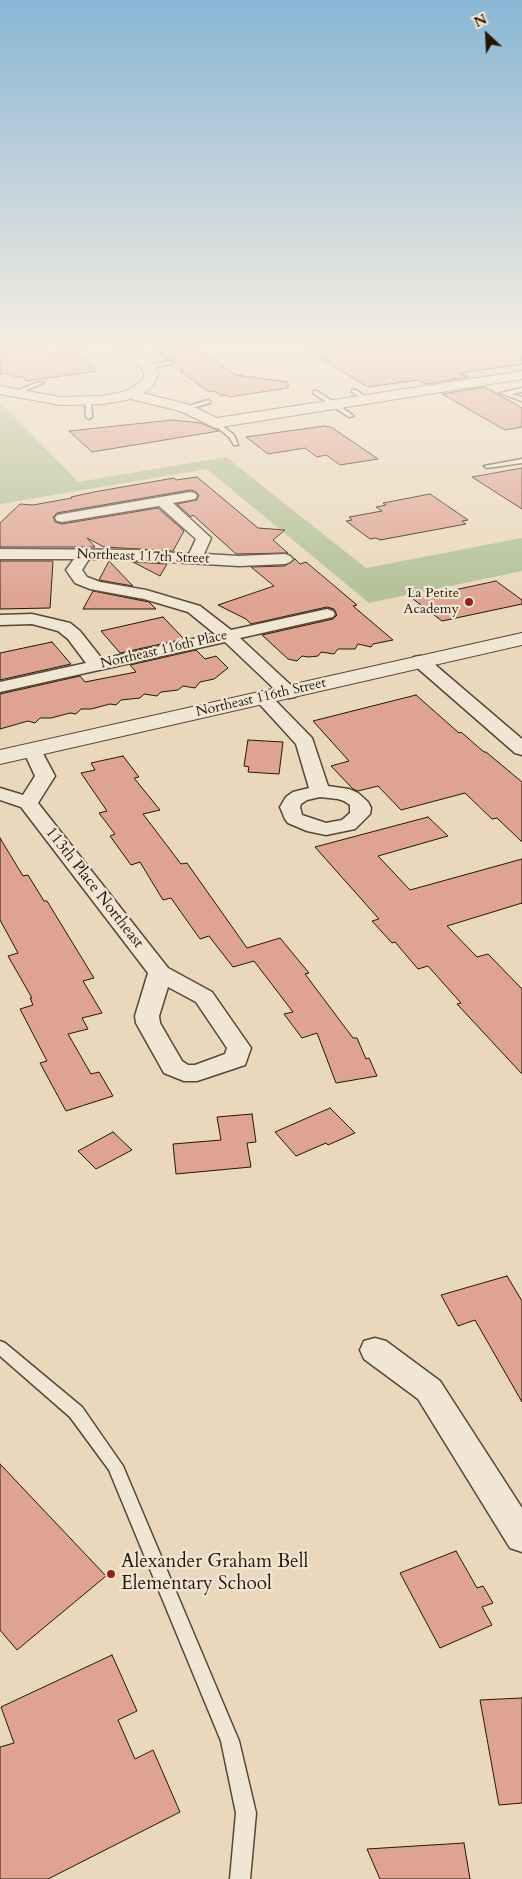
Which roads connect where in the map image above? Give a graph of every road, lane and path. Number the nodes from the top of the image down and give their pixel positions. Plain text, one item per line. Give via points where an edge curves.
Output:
1 (224, 430) edge
2 (236, 444) dead end
3 (522, 461) edge
4 (487, 466) dead end
5 (190, 496) dead end
6 (162, 501) junction
7 (62, 518) dead end
8 (0, 554) edge
9 (84, 555) junction
10 (195, 558) junction
11 (285, 559) dead end
12 (327, 614) dead end
13 (0, 620) edge
14 (228, 635) junction
15 (522, 639) edge
16 (420, 661) junction
17 (98, 666) junction
18 (0, 687) edge
19 (289, 692) junction
20 (263, 698) junction
21 (522, 749) edge
22 (32, 750) junction
23 (0, 757) edge
24 (320, 791) dead end
25 (0, 794) edge
26 (28, 803) junction
27 (160, 973) junction
28 (0, 1347) edge
29 (376, 1350) dead end
30 (522, 1537) edge
31 (240, 1879) edge

1 - 2 lane
3 - 4 lane
5 - 6 street
6 - 7 street
6 - 10 street via 204,538
8 - 9 street, Northeast 117th Street
9 - 10 street, Northeast 117th Street
9 - 14 street via 74,570 81,580 194,609
10 - 11 street, Northeast 117th Street via 239,561
12 - 14 street, Northeast 116th Place
13 - 17 street via 32,618 64,627
14 - 17 street, Northeast 116th Place
14 - 19 street
15 - 16 street, Northeast 116th Street
16 - 19 street, Northeast 116th Street
16 - 21 street
17 - 18 street, Northeast 116th Place
19 - 20 street, Northeast 116th Street
20 - 22 street, Northeast 116th Street
20 - 24 street via 305,742
22 - 23 street, Northeast 116th Street
22 - 26 street via 45,776
25 - 26 street
26 - 27 street, 113th Place Northeast
27 - 27 street, 113th Place Northeast via 204,998 239,1048 236,1059 197,1073 184,1073 173,1066 146,1016
28 - 31 lane via 76,1412 115,1466 230,1741 246,1813
29 - 30 street via 429,1390

